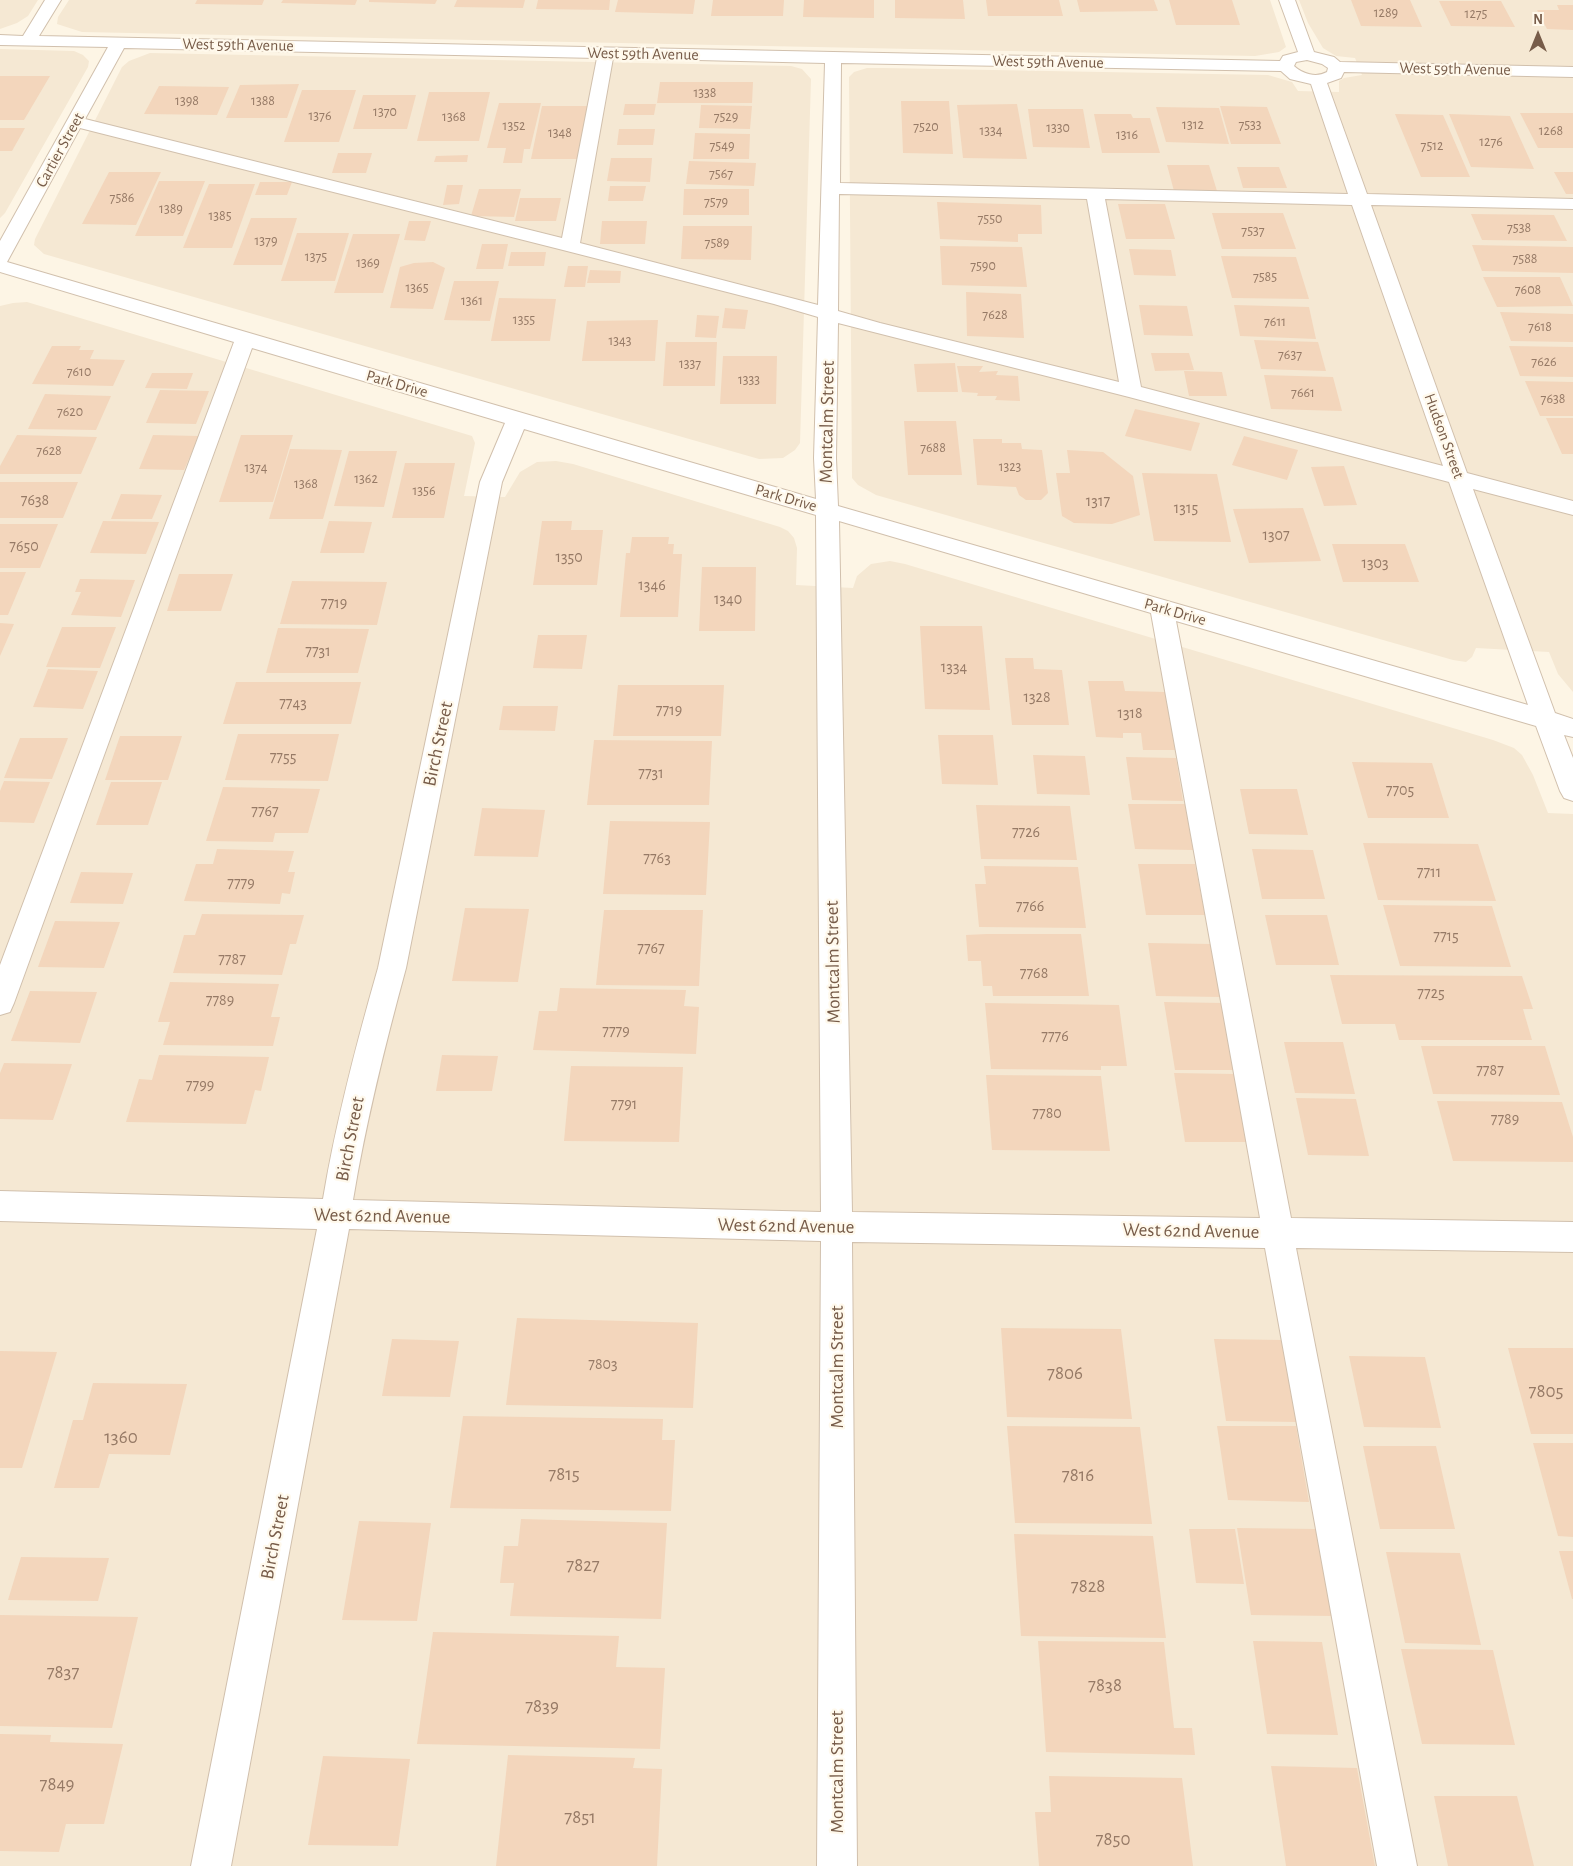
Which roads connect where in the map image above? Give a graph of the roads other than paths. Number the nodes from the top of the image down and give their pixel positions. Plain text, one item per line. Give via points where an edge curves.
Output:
1 (53, 0) edge
2 (1286, 0) edge
3 (0, 40) edge
4 (28, 40) junction
5 (119, 42) junction
6 (606, 53) junction
7 (1307, 55) junction
8 (833, 58) junction
9 (1286, 66) junction
10 (1336, 67) junction
11 (1573, 72) edge
12 (1317, 80) junction
13 (76, 122) junction
14 (832, 188) junction
15 (1096, 193) junction
16 (1359, 200) junction
17 (1573, 204) edge
18 (570, 246) junction
19 (0, 258) edge
20 (0, 266) edge
21 (828, 315) junction
22 (245, 339) junction
23 (1131, 391) junction
24 (517, 420) junction
25 (1460, 479) junction
26 (1573, 508) edge
27 (827, 510) junction
28 (1162, 608) junction
29 (1545, 720) junction
30 (1573, 728) edge
31 (1573, 791) edge
32 (0, 1003) edge
33 (0, 1206) edge
34 (337, 1215) junction
35 (836, 1227) junction
36 (1277, 1232) junction
37 (1573, 1237) edge
38 (211, 1866) edge
39 (838, 1866) edge
40 (1397, 1866) edge

1 - 4 street
2 - 7 street
3 - 4 street, West 59th Avenue
4 - 5 street, West 59th Avenue
5 - 6 street, West 59th Avenue
5 - 13 street, Cartier Street
6 - 8 street, West 59th Avenue
6 - 18 street
7 - 9 street via 1289,59
7 - 10 street via 1328,60
8 - 9 street, West 59th Avenue
8 - 14 street, Montcalm Street
9 - 12 street via 1300,77
10 - 11 street, West 59th Avenue
10 - 12 street via 1331,77
12 - 16 street, Hudson Street
13 - 18 street
13 - 19 street, Cartier Street
14 - 15 street
14 - 21 street, Montcalm Street
15 - 16 street
15 - 23 street
16 - 17 street
16 - 25 street, Hudson Street
18 - 21 street
20 - 22 street, Park Drive
21 - 23 street
21 - 27 street, Montcalm Street
22 - 24 street, Park Drive
22 - 32 street
23 - 25 street
24 - 27 street, Park Drive
24 - 34 street, Birch Street via 491,482 392,968 348,1140
25 - 26 street
25 - 29 street, Hudson Street
27 - 28 street, Park Drive
27 - 35 street, Montcalm Street
28 - 29 street, Park Drive
28 - 36 street
29 - 30 street, Park Drive
29 - 31 street, Hudson Street
33 - 34 street, West 62nd Avenue
34 - 35 street, West 62nd Avenue
34 - 38 street, Birch Street
35 - 36 street, West 62nd Avenue
35 - 39 street, Montcalm Street
36 - 37 street, West 62nd Avenue
36 - 40 street

